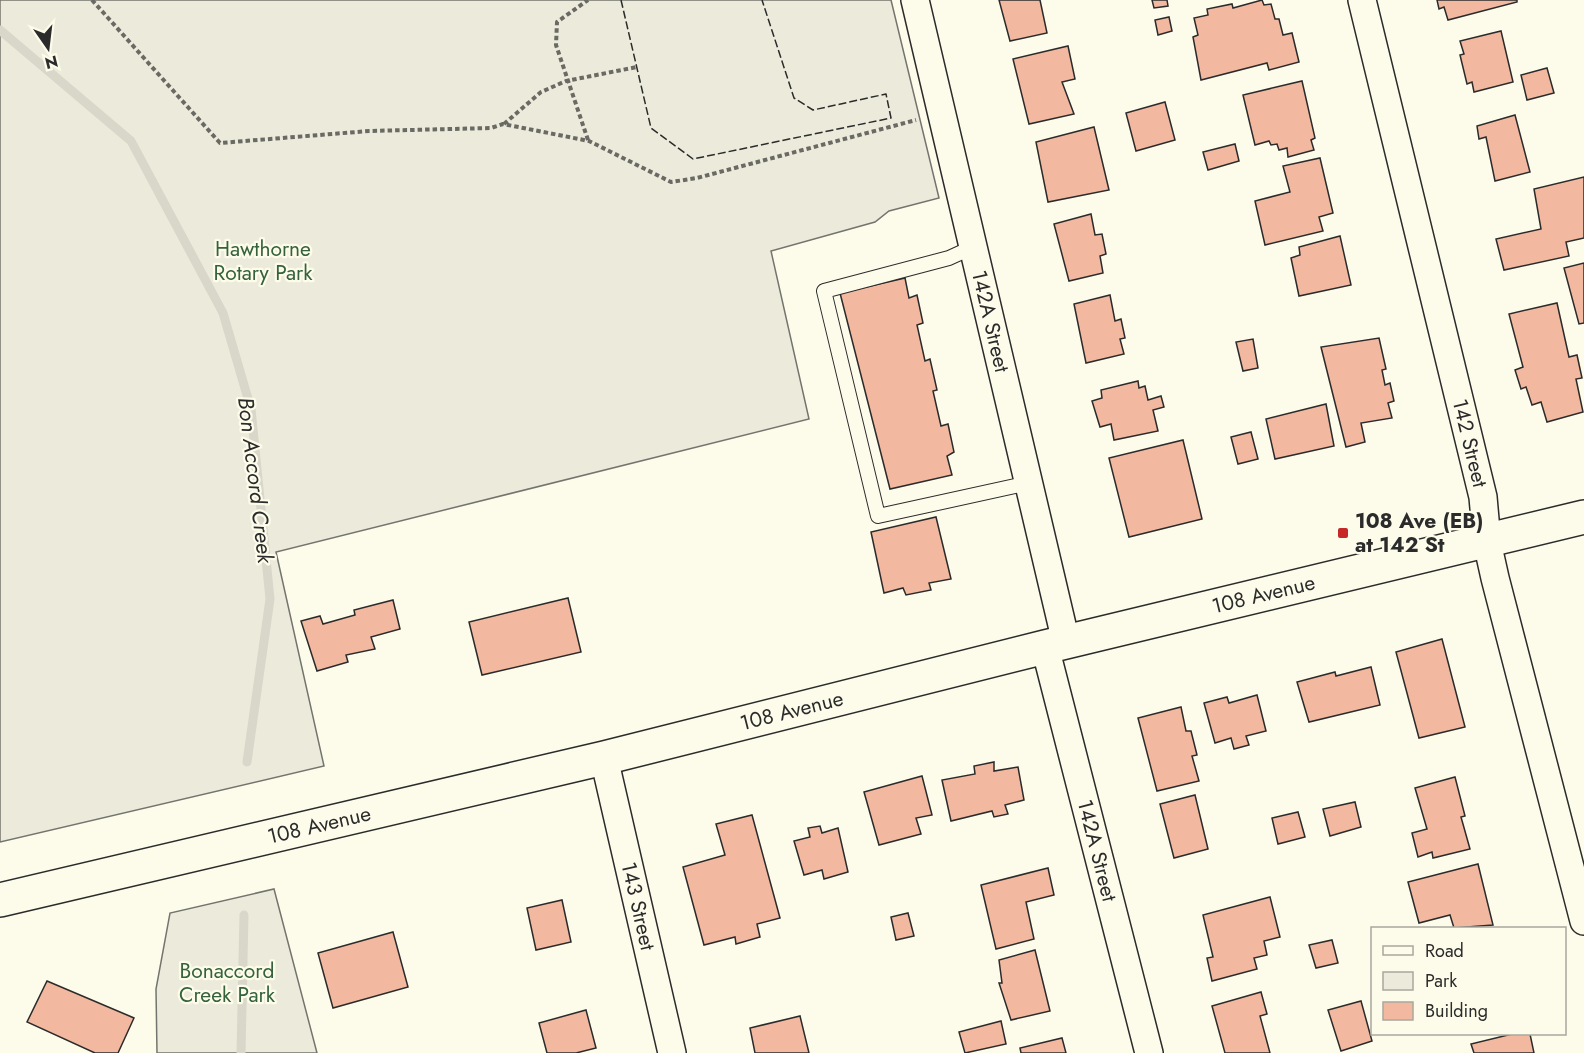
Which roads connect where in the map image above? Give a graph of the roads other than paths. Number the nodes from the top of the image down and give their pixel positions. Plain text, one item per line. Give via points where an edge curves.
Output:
1 (915, 0) edge
2 (1362, 0) edge
3 (973, 247) junction
4 (1029, 483) junction
5 (1584, 517) edge
6 (1487, 542) junction
7 (1056, 645) junction
8 (604, 758) junction
9 (0, 900) edge
10 (1584, 921) edge
11 (672, 1053) edge
12 (1149, 1053) edge

1 - 3 street, 142A Street
2 - 6 street, 142 Street via 1483,497
3 - 4 street, 142A Street
3 - 4 lane via 949,258 824,291 878,516
4 - 7 street, 142A Street
5 - 6 main road, 108 Avenue
6 - 7 main road, 108 Avenue
6 - 10 street, 142 Street
7 - 8 main road, 108 Avenue
7 - 12 street, 142A Street
8 - 9 main road, 108 Avenue
8 - 11 street, 143 Street

